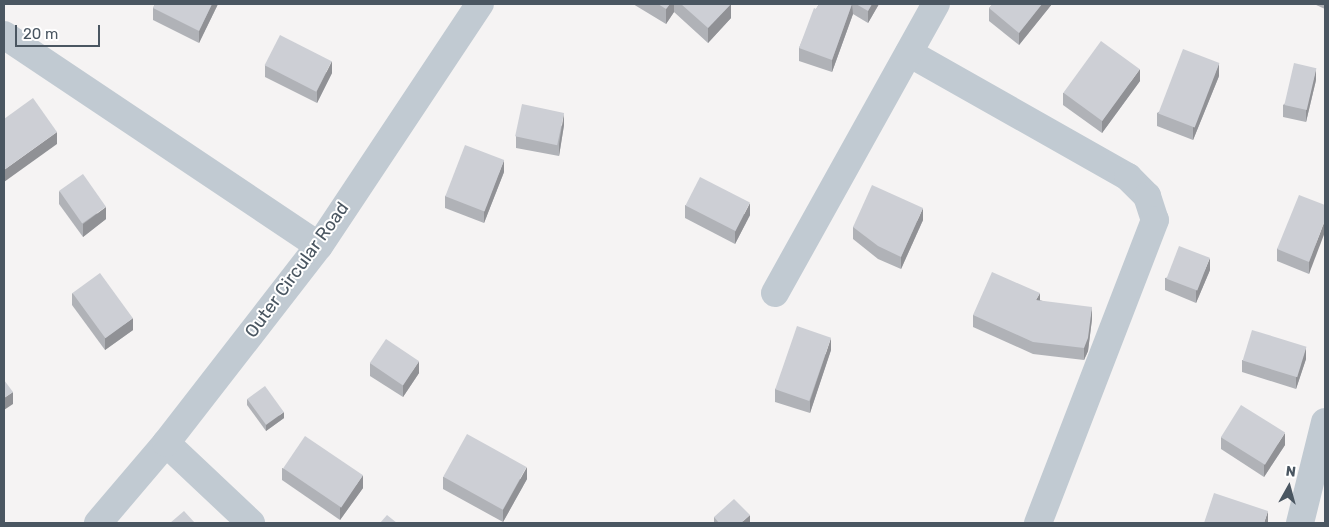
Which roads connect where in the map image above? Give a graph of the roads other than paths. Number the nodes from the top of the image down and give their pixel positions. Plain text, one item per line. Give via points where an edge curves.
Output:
1 (480, 4) edge
2 (936, 4) edge
3 (4, 35) edge
4 (909, 53) junction
5 (319, 246) junction
6 (775, 293) dead end
7 (1325, 422) edge
8 (166, 443) junction
9 (98, 523) edge
10 (251, 523) edge
11 (1038, 523) edge
12 (1300, 523) edge

1 - 5 street, Outer Circular Road
2 - 4 street
3 - 5 street
4 - 6 street
4 - 11 street via 1128,177 1147,196 1155,220
5 - 8 street, Outer Circular Road
7 - 12 street
8 - 9 street, Outer Circular Road
8 - 10 street

